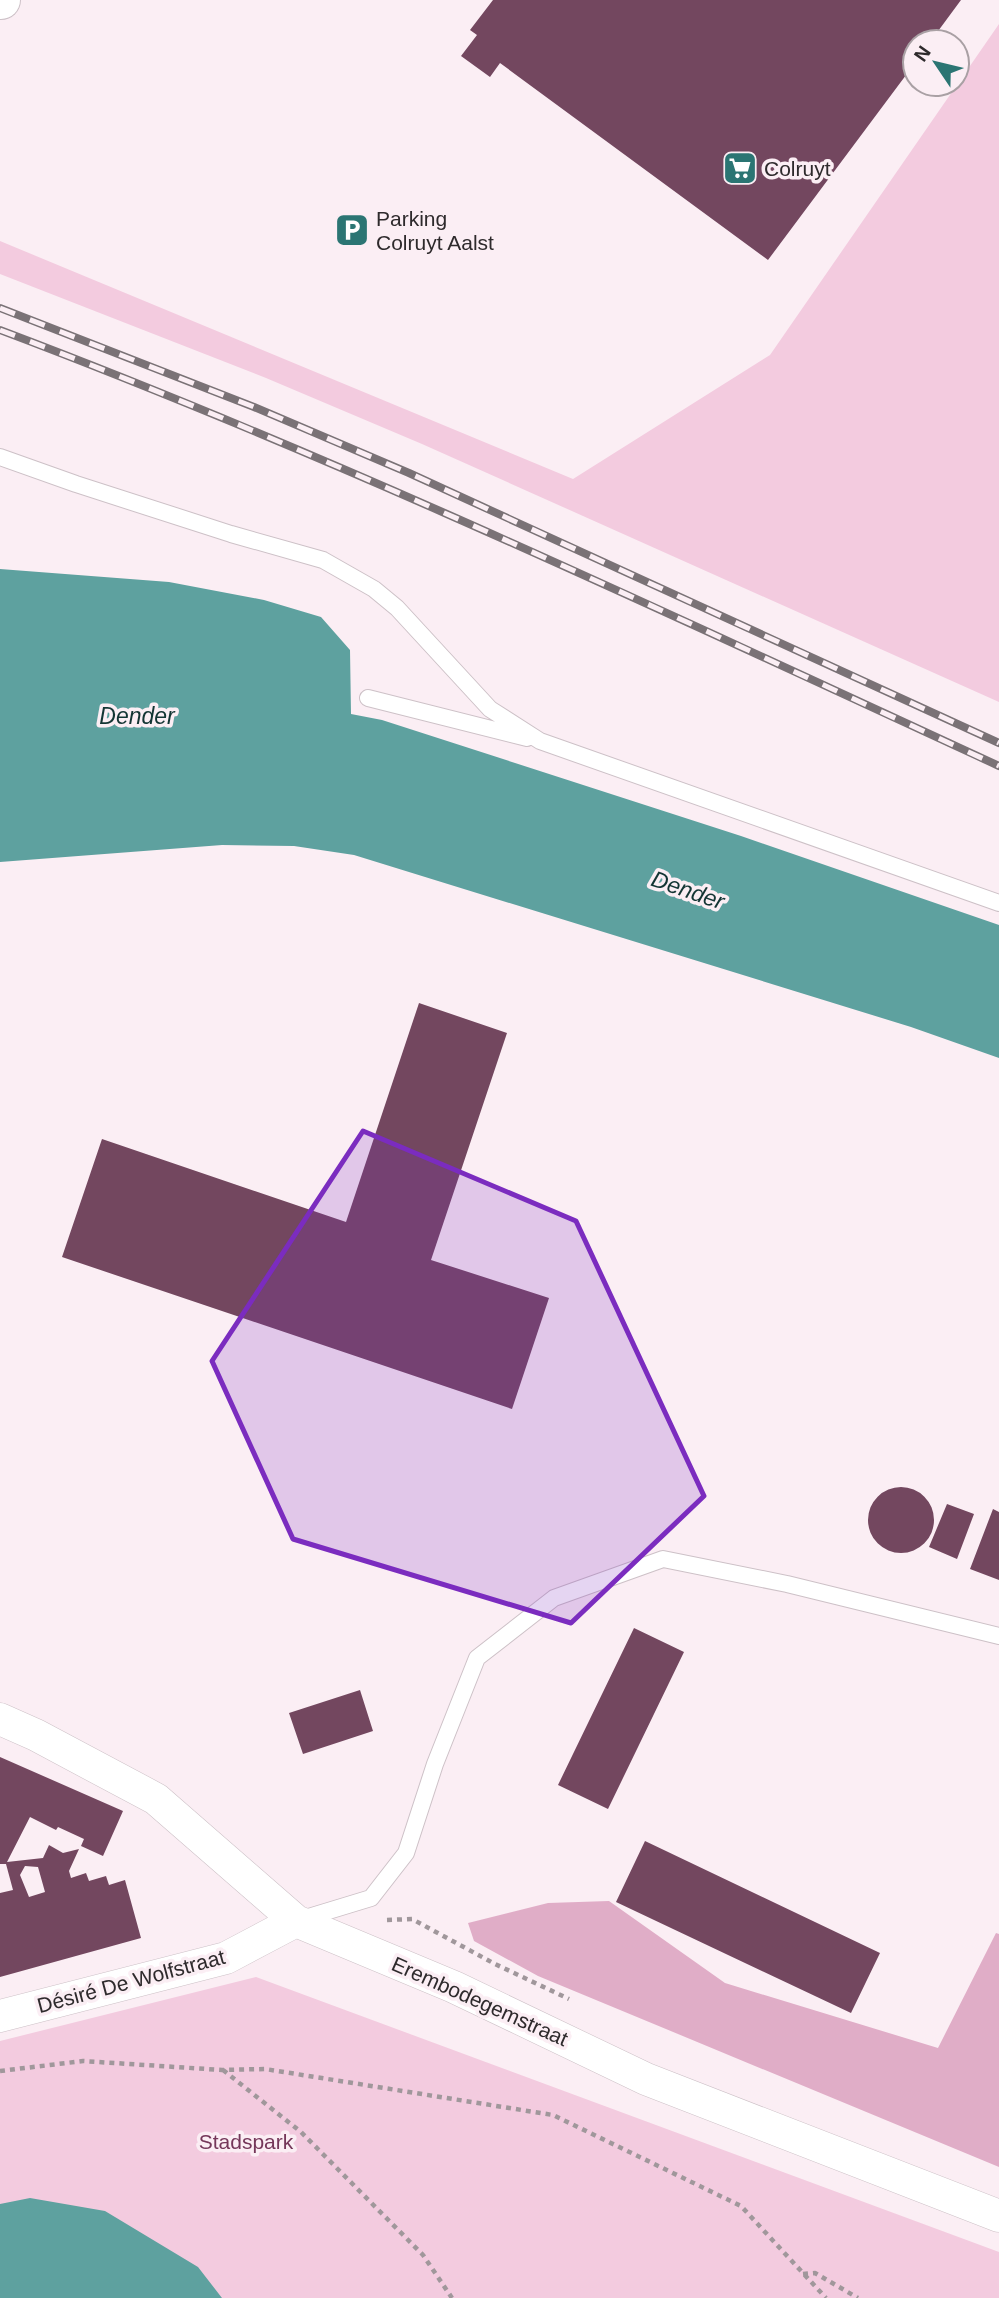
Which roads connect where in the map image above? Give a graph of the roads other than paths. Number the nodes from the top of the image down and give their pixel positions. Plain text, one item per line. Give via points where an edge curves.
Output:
1 (0, 457) edge
2 (368, 698) dead end
3 (540, 741) junction
4 (999, 903) edge
5 (999, 1636) edge
6 (0, 1719) edge
7 (296, 1921) junction
8 (0, 2016) edge
9 (999, 2216) edge

1 - 3 lane via 323,560 397,608 490,709
2 - 3 lane
3 - 4 lane
5 - 7 lane via 663,1559 554,1598 477,1658 406,1853 371,1898
6 - 7 street, Erembodegemstraat via 156,1799
7 - 8 street, Désiré De Wolfstraat via 226,1958
7 - 9 street, Erembodegemstraat via 454,1987 646,2079

